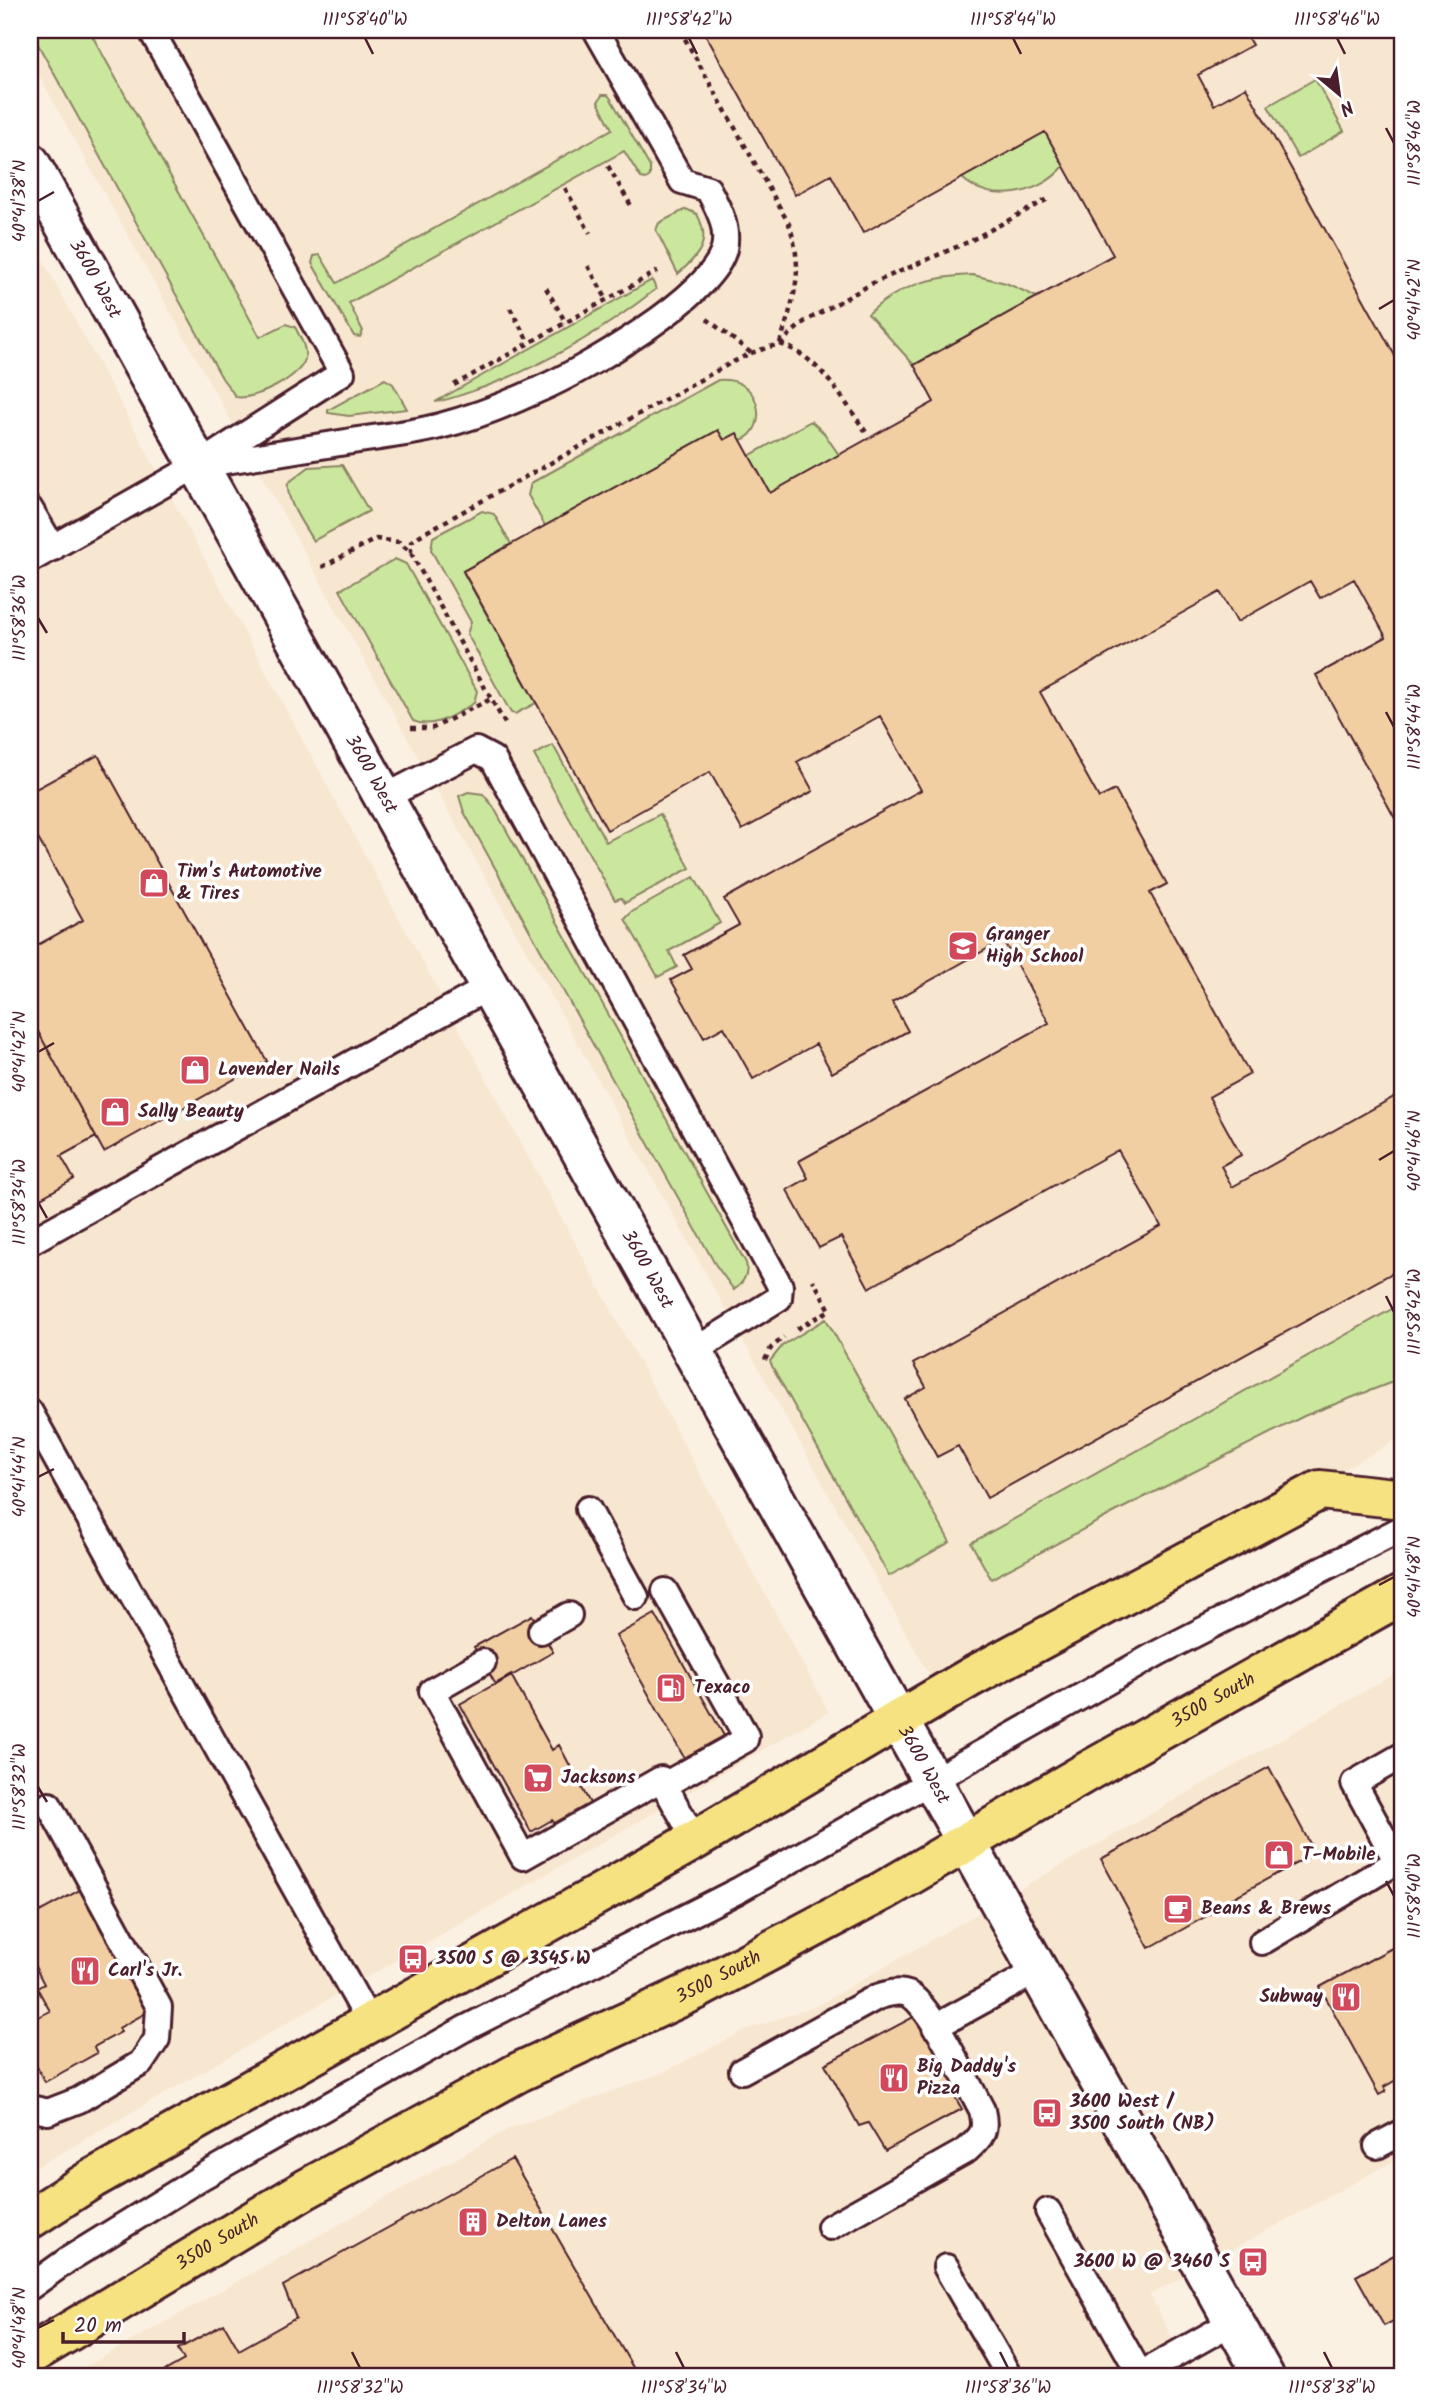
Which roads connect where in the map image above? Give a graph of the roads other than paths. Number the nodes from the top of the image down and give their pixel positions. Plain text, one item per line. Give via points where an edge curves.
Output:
1 (151, 30) edge
2 (597, 30) edge
3 (30, 163) edge
4 (198, 465) junction
5 (30, 509) edge
6 (53, 548) junction
7 (30, 561) edge
8 (383, 799) junction
9 (489, 988) junction
10 (30, 1242) edge
11 (692, 1352) junction
12 (30, 1412) edge
13 (1403, 1499) edge
14 (589, 1509) dead end
15 (1403, 1528) edge
16 (665, 1591) dead end
17 (1403, 1594) edge
18 (636, 1597) dead end
19 (569, 1615) dead end
20 (541, 1631) dead end
21 (483, 1662) dead end
22 (897, 1721) junction
23 (1403, 1755) edge
24 (931, 1781) junction
25 (663, 1782) junction
26 (49, 1805) dead end
27 (695, 1840) junction
28 (965, 1843) junction
29 (1400, 1860) edge
30 (1262, 1942) dead end
31 (1037, 1971) junction
32 (370, 2023) junction
33 (936, 2027) junction
34 (742, 2071) dead end
35 (30, 2108) edge
36 (1403, 2132) edge
37 (1377, 2146) dead end
38 (1048, 2211) dead end
39 (30, 2219) edge
40 (830, 2227) dead end
41 (946, 2267) dead end
42 (30, 2287) edge
43 (1233, 2322) junction
44 (30, 2355) edge
45 (1139, 2375) edge
46 (1009, 2376) edge
47 (1264, 2376) edge

1 - 4 lane via 342,373
2 - 4 lane via 681,181 708,189 725,230 723,251 711,273 651,324 594,362 492,410 439,426
3 - 4 street, 3600 West
4 - 6 lane
4 - 8 street, 3600 West
5 - 6 lane
6 - 7 lane
8 - 9 street, 3600 West
8 - 11 lane via 476,750 493,759 780,1286 779,1298
9 - 10 lane
9 - 11 street, 3600 West
11 - 22 street, 3600 West
12 - 32 lane
13 - 22 main road via 1320,1490 983,1670
14 - 18 lane
15 - 24 lane via 1158,1653
16 - 25 lane via 746,1736 733,1748
17 - 28 main road, 3500 South
19 - 20 lane
21 - 25 lane via 432,1691 523,1857
22 - 24 street, 3600 West
22 - 27 main road
23 - 29 lane via 1354,1783
24 - 28 street, 3600 West
24 - 42 lane via 739,1890 383,2074 200,2178
25 - 27 lane
26 - 35 lane via 159,2007 157,2039 141,2063 79,2100 48,2112
27 - 32 main road
28 - 31 street, 3600 West
28 - 44 main road, 3500 South via 696,1990 519,2072 306,2189
29 - 30 lane
31 - 33 lane
31 - 43 street, 3600 West
32 - 39 main road via 92,2179
33 - 34 lane via 915,1999 893,1992
33 - 40 lane via 982,2110 985,2125 981,2137 967,2150
36 - 37 lane
38 - 45 lane
41 - 46 lane
43 - 45 lane
43 - 47 street, 3600 West

